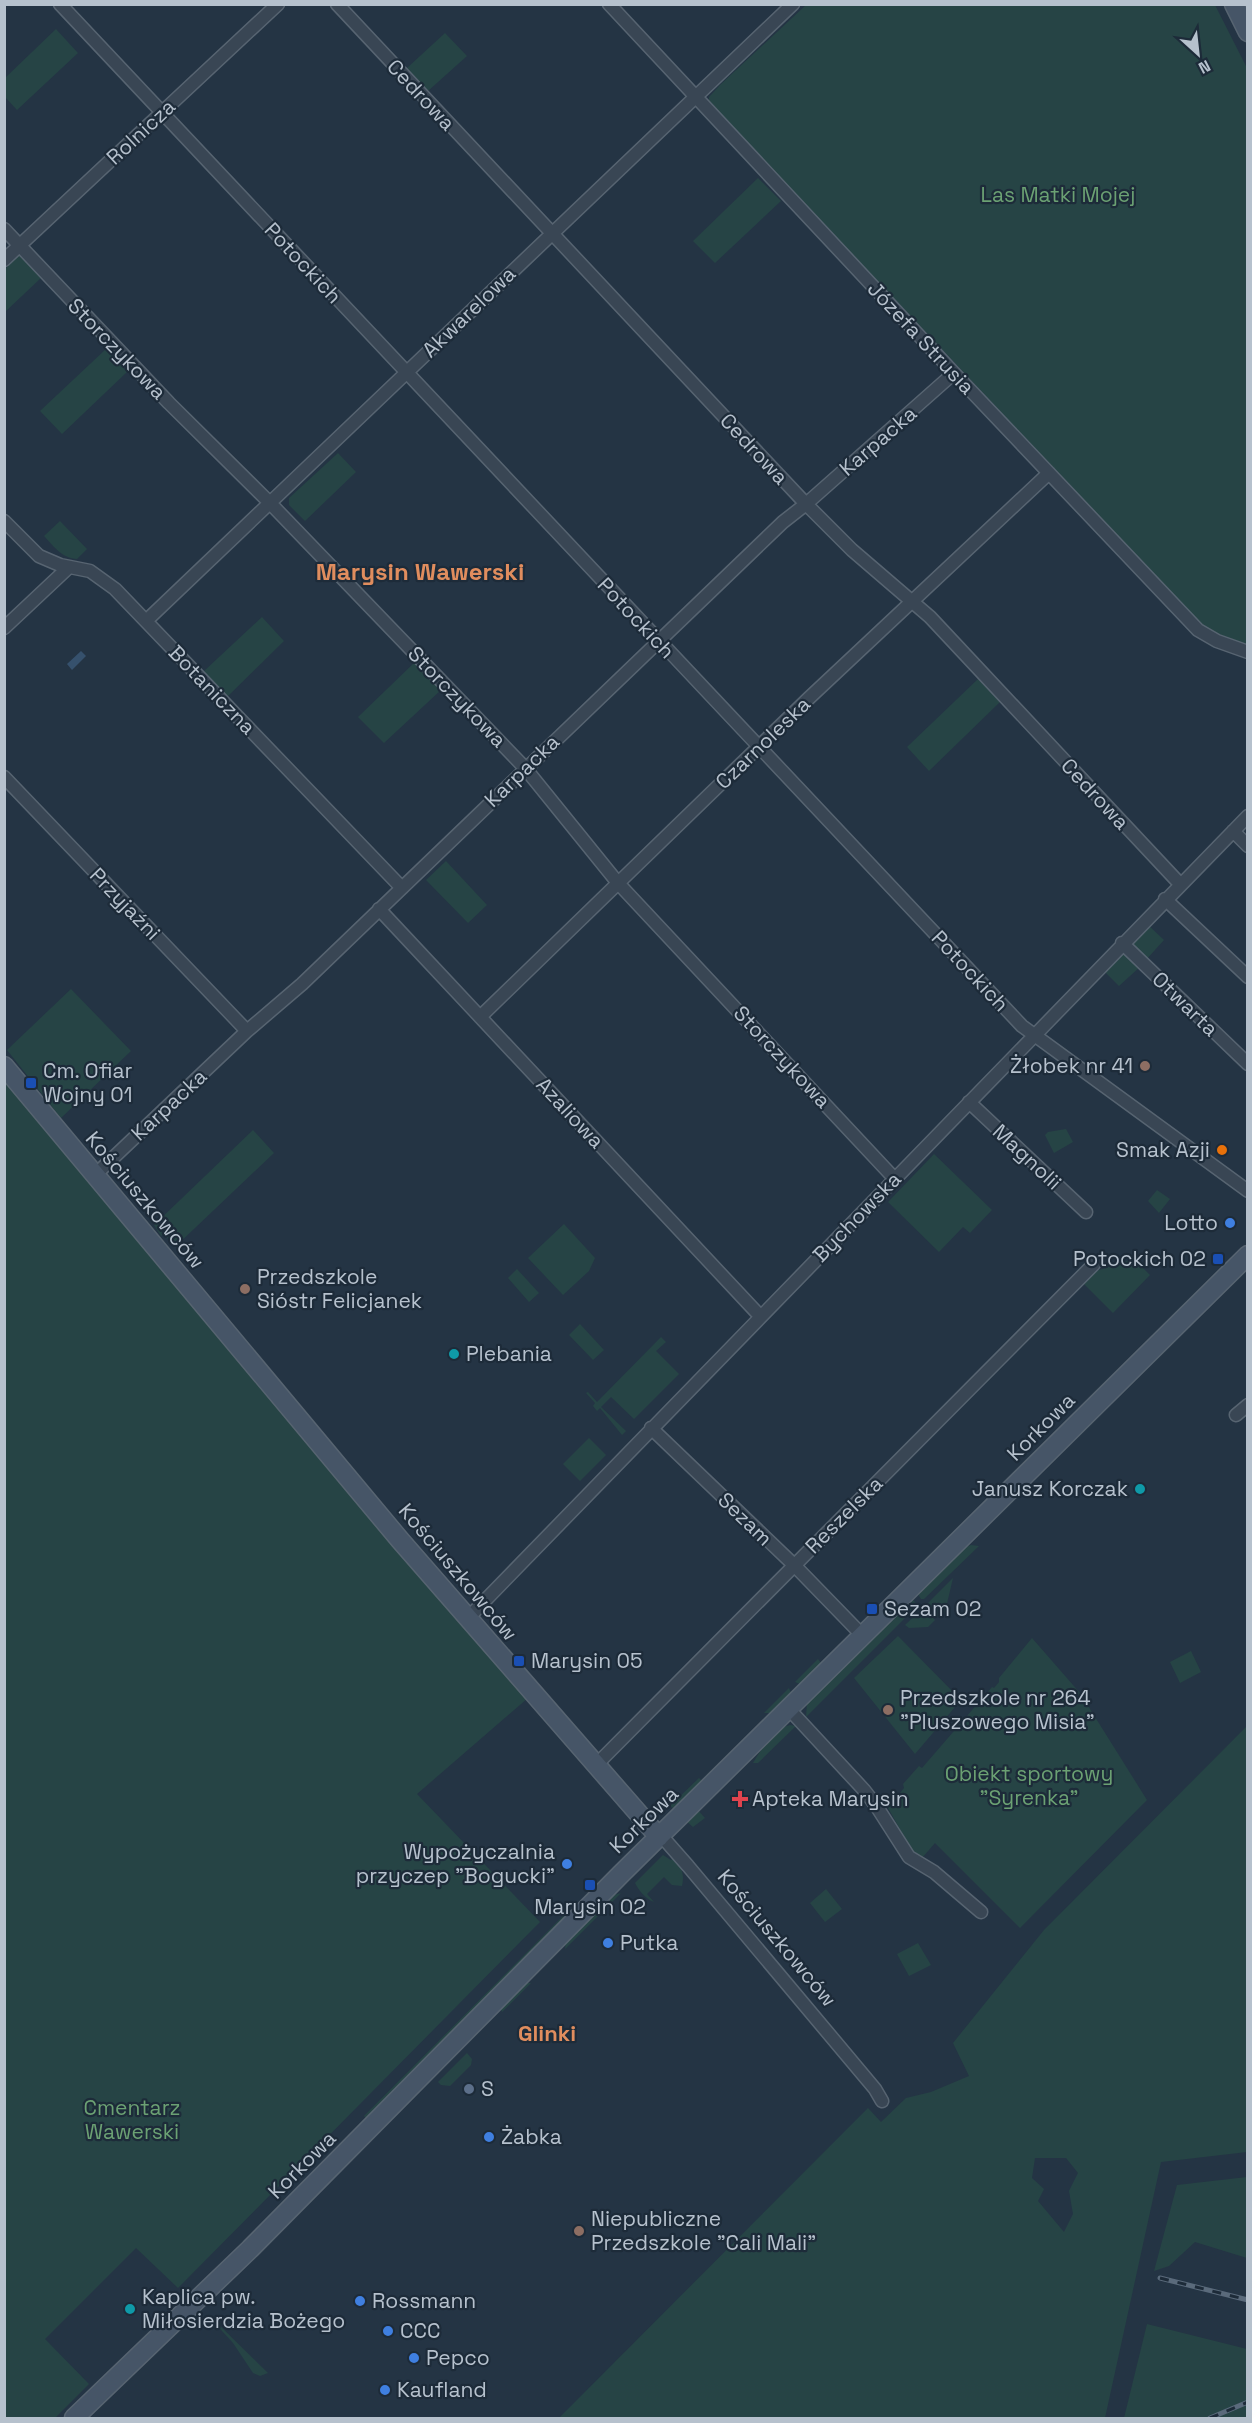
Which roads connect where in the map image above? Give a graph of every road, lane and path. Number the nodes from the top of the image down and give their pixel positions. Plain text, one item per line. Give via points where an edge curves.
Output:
1 (60, 4) edge
2 (278, 4) edge
3 (337, 4) edge
4 (609, 4) edge
5 (794, 4) edge
6 (1234, 4) edge
7 (1248, 32) edge
8 (697, 98) junction
9 (162, 113) junction
10 (4, 229) edge
11 (552, 234) junction
12 (20, 246) junction
13 (4, 260) edge
14 (406, 373) junction
15 (954, 373) junction
16 (1049, 473) junction
17 (270, 502) junction
18 (806, 504) junction
19 (4, 521) edge
20 (69, 567) junction
21 (913, 600) junction
22 (146, 621) junction
23 (4, 628) edge
24 (658, 641) junction
25 (1248, 652) edge
26 (759, 747) junction
27 (525, 768) junction
28 (4, 777) edge
29 (1248, 816) edge
30 (1233, 831) junction
31 (1248, 846) edge
32 (618, 884) junction
33 (1180, 884) junction
34 (402, 888) junction
35 (1165, 899) junction
36 (379, 909) junction
37 (1122, 943) junction
38 (1248, 977) edge
39 (480, 1017) junction
40 (247, 1031) junction
41 (1034, 1036) junction
42 (1248, 1064) edge
43 (4, 1066) edge
44 (969, 1102) junction
45 (95, 1175) junction
46 (894, 1178) junction
47 (1248, 1191) edge
48 (1086, 1212) dead end
49 (1248, 1255) edge
50 (1095, 1264) dead end
51 (760, 1316) junction
52 (1248, 1406) edge
53 (1236, 1415) dead end
54 (651, 1428) junction
55 (794, 1565) junction
56 (467, 1618) junction
57 (863, 1636) junction
58 (788, 1708) junction
59 (595, 1766) junction
60 (659, 1837) junction
61 (981, 1912) dead end
62 (882, 2101) dead end
63 (74, 2418) edge

1 - 9 street, Potockich
2 - 9 street, Rolnicza
3 - 11 street, Cedrowa
4 - 8 street, Józefa Strusia
5 - 8 street, Akwarelowa
6 - 7 street
8 - 11 street, Akwarelowa
8 - 15 street, Józefa Strusia
9 - 12 street, Rolnicza
9 - 14 street, Potockich
10 - 12 street, Storczykowa
11 - 14 street, Akwarelowa
11 - 18 street, Cedrowa
12 - 13 street, Rolnicza
12 - 17 street, Storczykowa via 169,403
14 - 17 street, Akwarelowa
14 - 24 street, Potockich
15 - 16 street, Józefa Strusia
15 - 18 street, Karpacka
16 - 21 street, Czarnoleska
16 - 25 street, Józefa Strusia via 1198,630
17 - 22 street, Akwarelowa
17 - 27 street, Storczykowa
18 - 21 street, Cedrowa via 852,550
18 - 24 street, Karpacka
19 - 20 street, Botaniczna via 39,556
20 - 22 street, Botaniczna via 96,574
20 - 23 street
21 - 26 street, Czarnoleska
21 - 33 street, Cedrowa
22 - 34 street, Botaniczna
24 - 26 street, Potockich
24 - 27 street, Karpacka
26 - 32 street, Czarnoleska
26 - 41 street, Potockich
27 - 32 street, Storczykowa
27 - 34 street, Karpacka
28 - 40 street, Przyjaźni
29 - 30 street, Bychowska
30 - 31 street
30 - 33 street, Bychowska
32 - 39 street, Czarnoleska
32 - 46 street, Storczykowa
33 - 35 street, Bychowska
34 - 36 street, Karpacka
35 - 37 street, Bychowska
35 - 38 street
36 - 39 street, Azaliowa
36 - 40 street, Karpacka
37 - 41 street, Bychowska
37 - 42 street, Otwarta
39 - 51 street, Azaliowa
40 - 45 street, Karpacka
41 - 44 street, Bychowska
41 - 47 street, Potockich
43 - 45 street, Kościuszkowców
44 - 46 street, Bychowska
44 - 48 street, Magnolii
45 - 56 street, Kościuszkowców
46 - 51 street, Bychowska
49 - 57 street, Korkowa
50 - 55 street, Reszelska
51 - 54 street, Bychowska
52 - 53 street
54 - 55 street, Sezam
54 - 56 street, Bychowska
55 - 57 street, Sezam
55 - 59 street, Reszelska
56 - 59 street, Kościuszkowców
57 - 58 street, Korkowa
58 - 60 street, Korkowa
58 - 61 street via 864,1790 909,1857 934,1872
59 - 60 street, Kościuszkowców
60 - 62 street, Kościuszkowców via 688,1866
60 - 63 street, Korkowa via 250,2249

